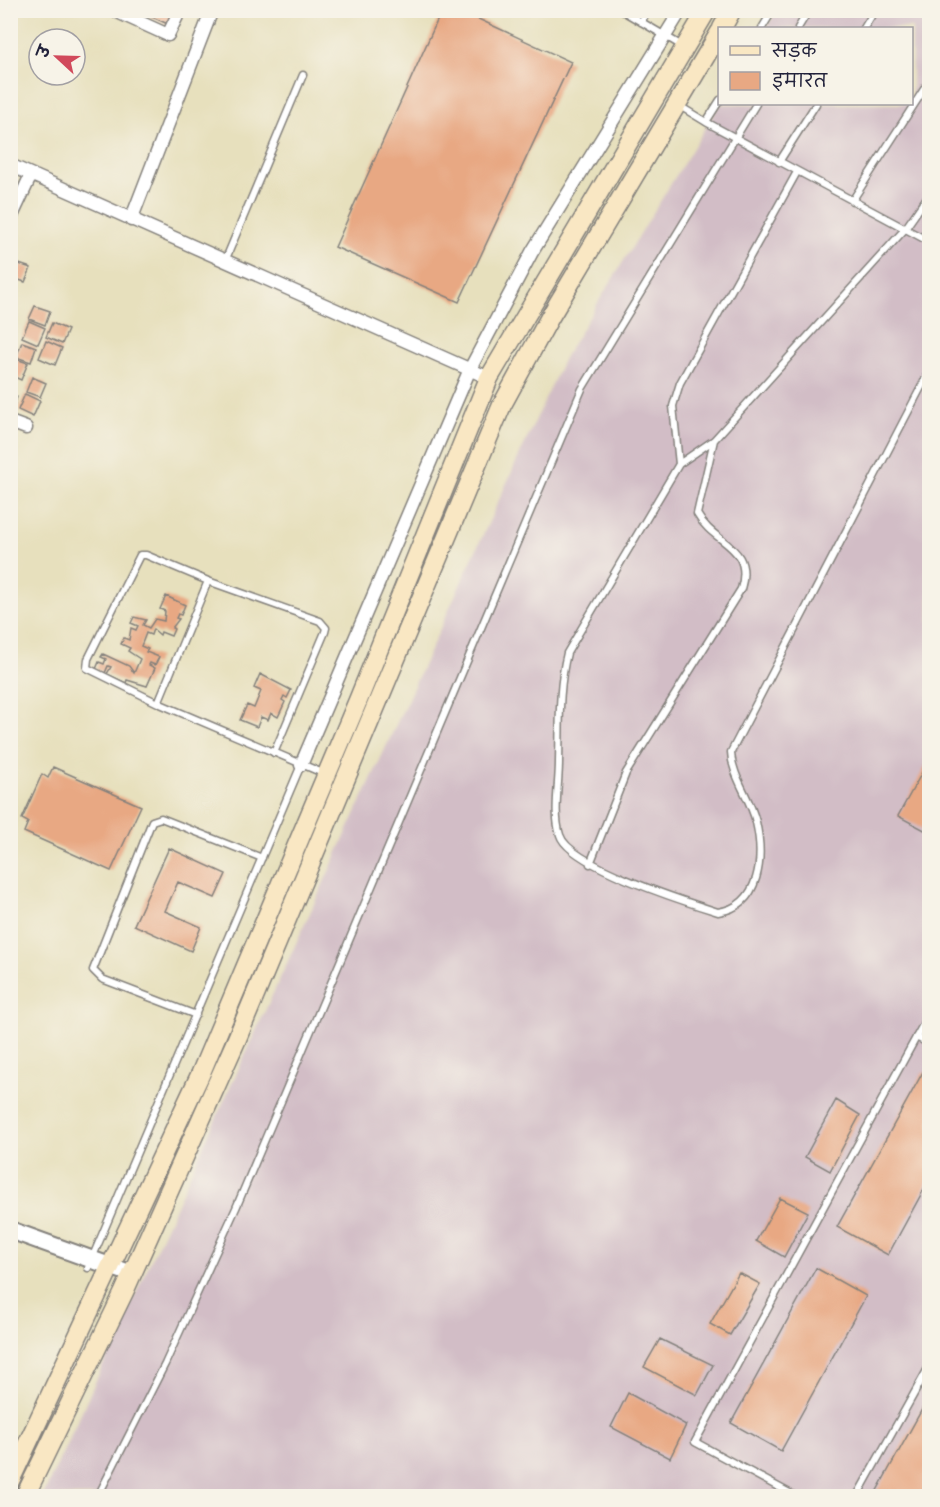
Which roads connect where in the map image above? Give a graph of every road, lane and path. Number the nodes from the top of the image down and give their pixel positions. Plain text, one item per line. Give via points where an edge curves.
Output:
1 (113, 10) edge
2 (180, 10) edge
3 (212, 10) edge
4 (621, 10) edge
5 (648, 10) edge
6 (681, 10) edge
7 (707, 10) edge
8 (732, 10) edge
9 (773, 10) edge
10 (809, 10) edge
11 (875, 10) edge
12 (641, 22) junction
13 (723, 27) edge
14 (763, 27) edge
15 (799, 27) edge
16 (865, 27) edge
17 (718, 35) edge
18 (665, 36) junction
19 (685, 47) junction
20 (303, 75) dead end
21 (930, 80) edge
22 (718, 103) edge
23 (676, 104) junction
24 (755, 105) edge
25 (815, 105) edge
26 (706, 122) junction
27 (736, 139) junction
28 (779, 162) junction
29 (10, 165) edge
30 (797, 172) junction
31 (31, 175) junction
32 (930, 193) edge
33 (852, 201) junction
34 (10, 220) edge
35 (131, 220) junction
36 (905, 229) junction
37 (930, 242) edge
38 (225, 261) junction
39 (470, 369) junction
40 (930, 370) edge
41 (489, 378) junction
42 (10, 422) edge
43 (26, 428) dead end
44 (714, 440) junction
45 (679, 464) junction
46 (208, 581) junction
47 (158, 703) junction
48 (274, 753) junction
49 (301, 765) junction
50 (326, 775) junction
51 (262, 858) junction
52 (590, 864) junction
53 (930, 1012) edge
54 (196, 1015) junction
55 (916, 1037) junction
56 (930, 1044) edge
57 (10, 1230) edge
58 (10, 1242) edge
59 (89, 1264) junction
60 (109, 1270) junction
61 (130, 1279) junction
62 (930, 1365) edge
63 (12, 1475) edge
64 (25, 1497) edge
65 (98, 1497) edge
66 (795, 1497) edge
67 (857, 1497) edge

1 - 2 street via 168,35
3 - 35 street
4 - 12 lane
5 - 12 lane
6 - 18 street
7 - 19 main road
8 - 13 main road
9 - 14 lane
10 - 15 lane
11 - 16 lane
12 - 18 lane
17 - 23 main road
18 - 19 lane
18 - 39 street via 532,252
19 - 41 main road
20 - 38 lane
21 - 33 lane
22 - 26 lane
23 - 26 lane
23 - 61 main road via 502,405 236,1041
24 - 27 lane
25 - 28 lane
26 - 27 lane
27 - 28 lane
27 - 65 lane via 582,389 236,1208 170,1354
28 - 30 lane
29 - 31 street
30 - 33 lane
30 - 45 lane via 680,383 673,406
31 - 34 street
31 - 35 street
32 - 36 lane
33 - 36 lane
35 - 38 street
36 - 37 lane
36 - 44 lane
38 - 39 street
39 - 41 street
39 - 49 street
40 - 52 lane via 731,752 732,765 755,820 760,848 752,888 731,910 718,912
41 - 50 main road
42 - 43 street
44 - 45 lane
44 - 52 lane via 697,514 702,524 743,560 746,574 741,589 626,773
45 - 52 lane via 567,653 560,680 558,825 568,849
46 - 47 lane
46 - 47 lane via 140,555 88,659 90,671
46 - 48 lane via 320,621 326,628
47 - 48 lane
48 - 49 lane
49 - 50 lane
49 - 51 lane
50 - 60 main road via 200,1075
51 - 54 lane
51 - 54 lane via 161,818 152,821 93,970 102,978
53 - 55 lane
54 - 59 lane
55 - 56 lane
55 - 66 lane via 695,1442
57 - 59 street
58 - 59 street
59 - 60 street
60 - 61 street
60 - 63 main road
61 - 64 main road
62 - 67 lane

